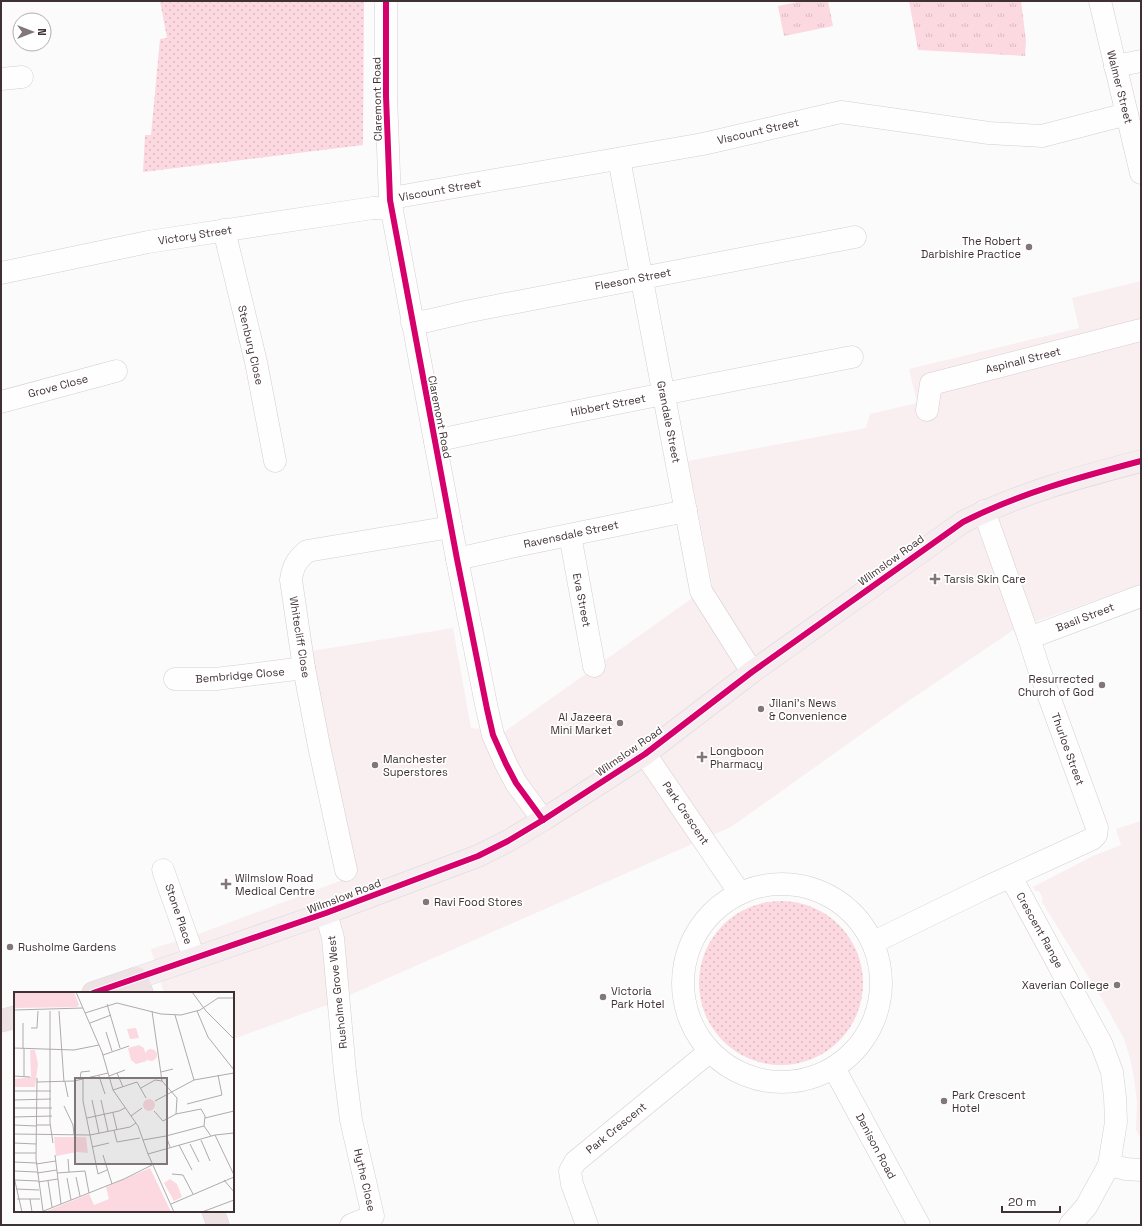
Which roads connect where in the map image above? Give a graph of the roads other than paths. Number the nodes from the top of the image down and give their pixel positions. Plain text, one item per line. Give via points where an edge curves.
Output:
1 (386, 1) edge
2 (1100, 1) edge
3 (1141, 61) edge
4 (1115, 66) junction
5 (22, 77) dead end
6 (1, 79) edge
7 (1127, 114) junction
8 (619, 159) junction
9 (1141, 173) edge
10 (390, 204) junction
11 (224, 230) junction
12 (855, 237) dead end
13 (1, 273) edge
14 (641, 278) junction
15 (412, 322) junction
16 (1141, 330) edge
17 (852, 357) dead end
18 (116, 371) dead end
19 (664, 394) junction
20 (1, 402) edge
21 (927, 410) dead end
22 (435, 441) junction
23 (275, 461) dead end
24 (1141, 461) edge
25 (686, 511) junction
26 (984, 511) junction
27 (451, 527) junction
28 (570, 535) junction
29 (457, 559) junction
30 (1141, 596) edge
31 (1029, 638) junction
32 (594, 666) dead end
33 (304, 668) junction
34 (752, 672) junction
35 (175, 680) dead end
36 (645, 754) junction
37 (543, 820) junction
38 (163, 870) dead end
39 (346, 870) dead end
40 (1011, 876) junction
41 (739, 892) junction
42 (326, 913) junction
43 (874, 942) junction
44 (194, 958) junction
45 (140, 985) edge
46 (99, 992) edge
47 (14, 1017) edge
48 (1, 1022) edge
49 (709, 1052) junction
50 (834, 1068) junction
51 (351, 1120) joint
52 (1109, 1165) junction
53 (1141, 1170) edge
54 (213, 1212) edge
55 (374, 1221) edge
56 (218, 1225) edge
57 (351, 1225) edge
58 (587, 1225) edge
59 (919, 1225) edge
60 (1070, 1225) edge

1 - 10 street, Claremont Road
2 - 4 street, Walmer Street
3 - 4 street
4 - 7 street, Walmer Street
5 - 6 street
7 - 8 street, Viscount Street via 1042,136 990,132 841,112 703,144
7 - 9 street, Walmer Street
8 - 10 street, Viscount Street via 403,196
8 - 14 street, Grandale Street
10 - 11 street, Victory Street
10 - 15 street, Claremont Road
11 - 13 street, Victory Street via 148,242
11 - 23 street, Stenbury Close via 256,362
12 - 14 street, Fleeson Street
14 - 15 street, Fleeson Street
14 - 19 street, Grandale Street
15 - 22 street, Claremont Road
16 - 21 street, Aspinall Street via 931,384
17 - 19 street, Hibbert Street
18 - 20 street, Grove Close
19 - 22 street, Hibbert Street
19 - 25 street, Grandale Street
22 - 27 street, Claremont Road
24 - 26 main road, Wilmslow Road via 1034,492
25 - 28 street, Ravensdale Street
25 - 34 street, Grandale Street via 701,591
26 - 31 street, Thurloe Street
26 - 34 main road, Wilmslow Road via 948,532
27 - 29 street, Claremont Road
27 - 33 street, Whitecliff Close via 307,552 299,558 292,568 290,580
28 - 29 street, Ravensdale Street
28 - 32 street, Eva Street
29 - 37 street, Claremont Road via 493,735 516,783
30 - 31 street, Basil Street
31 - 40 street, Thurloe Street via 1097,828 1096,835 1092,838
33 - 35 street, Bembridge Close via 216,679
33 - 39 street, Whitecliff Close
34 - 36 main road, Wilmslow Road
36 - 37 main road, Wilmslow Road
36 - 41 street, Park Crescent
37 - 42 main road, Wilmslow Road via 478,856
38 - 44 street, Stone Place
40 - 43 street
40 - 52 street, Crescent Range via 1102,1044 1112,1072 1116,1122
41 - 43 street via 779,885 808,887 834,898 854,917
41 - 49 street via 717,909 704,924 692,943 684,964 682,986 685,1006 692,1028
42 - 44 main road, Wilmslow Road
42 - 51 street, Rusholme Grove West via 333,938
43 - 50 street via 882,964 884,988 880,1010 870,1031 854,1052
44 - 45 main road, Wilmslow Road
45 - 46 highway, Wilmslow Road
47 - 48 highway
49 - 50 street via 727,1067 769,1082 795,1081
49 - 58 street, Park Crescent via 575,1162 570,1171 572,1184
50 - 59 street, Denison Road
51 - 55 street, Hythe Close
52 - 53 street
52 - 60 street, Crescent Range via 1086,1207
54 - 56 highway
55 - 57 street, Hythe Close

